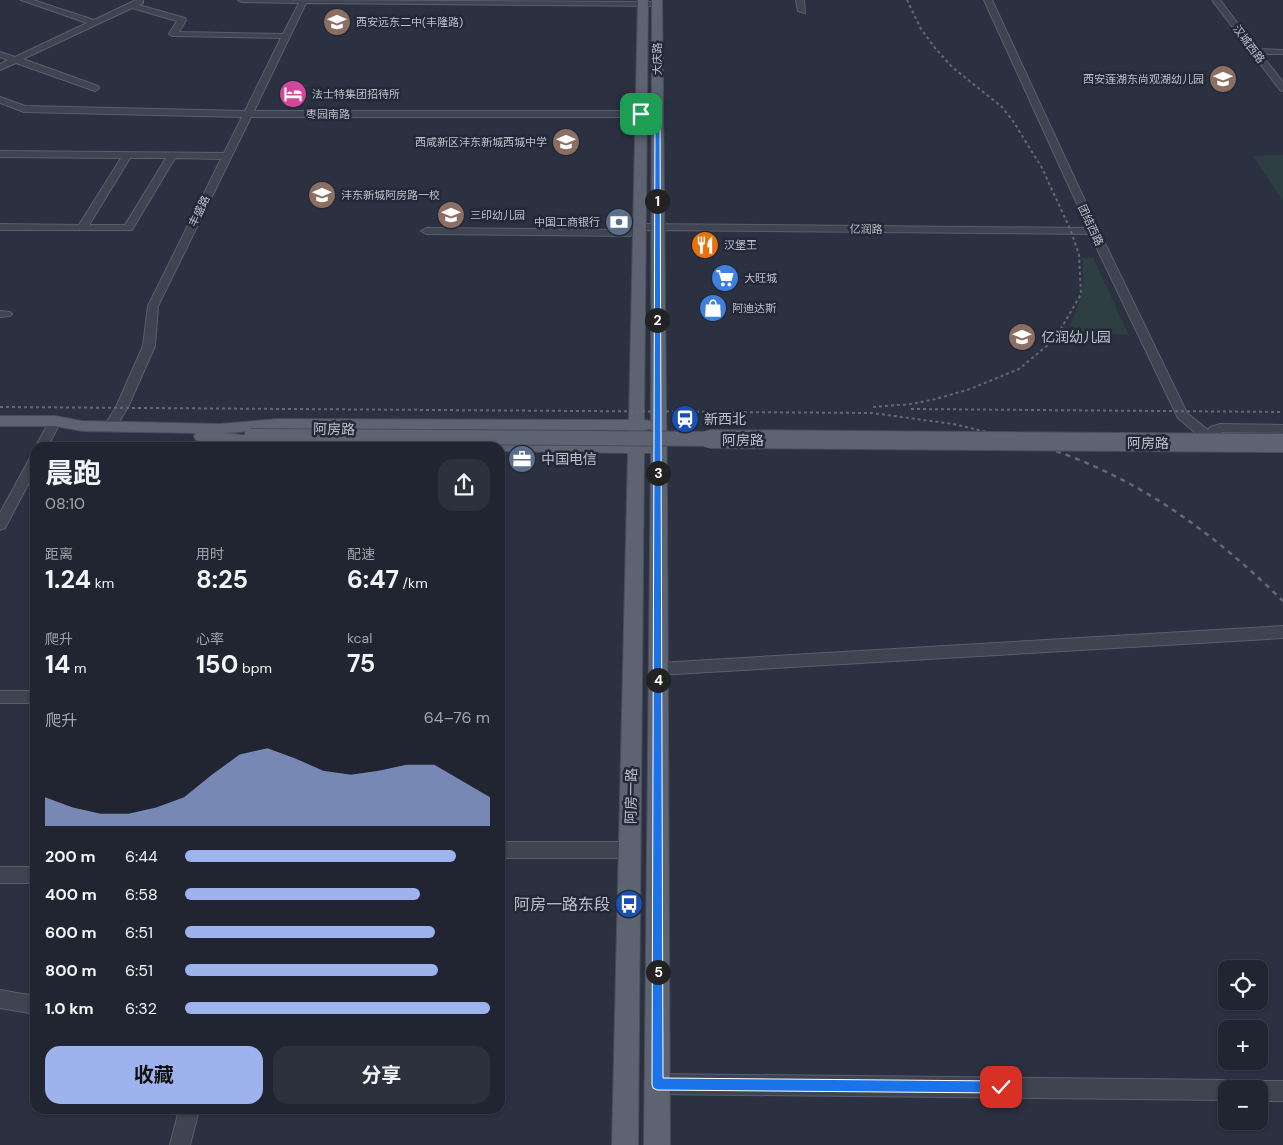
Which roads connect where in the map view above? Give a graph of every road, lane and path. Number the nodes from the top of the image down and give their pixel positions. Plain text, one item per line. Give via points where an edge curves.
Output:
1 (25, 0) edge
2 (143, 0) edge
3 (242, 0) edge
4 (800, 0) edge
5 (988, 0) edge
6 (1216, 0) edge
7 (304, 1) edge
8 (396, 1) edge
9 (643, 2) edge
10 (656, 2) edge
11 (132, 5) junction
12 (802, 11) dead end
13 (95, 23) junction
14 (286, 36) junction
15 (1255, 51) junction
16 (1283, 52) edge
17 (0, 54) edge
18 (17, 60) junction
19 (0, 67) edge
20 (96, 88) dead end
21 (1283, 88) edge
22 (0, 100) edge
23 (247, 114) junction
24 (641, 114) junction
25 (657, 114) junction
26 (0, 154) edge
27 (127, 155) junction
28 (172, 156) junction
29 (226, 156) junction
30 (3, 223) edge
31 (85, 224) junction
32 (638, 227) junction
33 (656, 227) junction
34 (426, 231) dead end
35 (1094, 231) junction
36 (0, 421) edge
37 (54, 424) junction
38 (637, 425) junction
39 (0, 426) edge
40 (658, 426) junction
41 (110, 427) junction
42 (225, 428) junction
43 (1283, 429) edge
44 (254, 432) junction
45 (1213, 434) junction
46 (202, 436) junction
47 (1283, 436) edge
48 (44, 442) edge
49 (257, 442) edge
50 (1283, 443) edge
51 (505, 446) edge
52 (636, 448) junction
53 (658, 448) junction
54 (1283, 450) edge
55 (30, 468) edge
56 (0, 525) edge
57 (1283, 632) edge
58 (658, 669) junction
59 (0, 697) edge
60 (30, 697) edge
61 (631, 757) junction
62 (658, 757) junction
63 (631, 796) junction
64 (658, 796) junction
65 (505, 850) edge
66 (630, 850) junction
67 (0, 875) edge
68 (30, 875) edge
69 (0, 999) edge
70 (30, 1004) edge
71 (657, 1084) junction
72 (1218, 1090) edge
73 (1268, 1091) edge
74 (1283, 1091) edge
75 (188, 1114) edge
76 (180, 1145) edge
77 (625, 1145) edge
78 (657, 1145) edge

1 - 13 street
2 - 11 street
3 - 7 street
4 - 12 street
5 - 35 street, 团结西路
6 - 15 street, 汉城西路
7 - 8 street
7 - 14 street, 丰盛路
8 - 9 street
9 - 10 street
9 - 24 main road, 大庆路
10 - 25 main road, 大庆路
11 - 13 street
11 - 14 street via 182,20 173,34
13 - 18 street
14 - 23 street, 丰盛路
15 - 16 street
15 - 21 street, 汉城西路
17 - 18 street
18 - 19 street
18 - 20 street
22 - 23 street, 枣园南路 via 24,109
23 - 24 street, 枣园南路
23 - 29 street, 丰盛路
24 - 25 street, 枣园南路
24 - 32 main road, 大庆路
25 - 33 main road, 大庆路
26 - 27 street
27 - 28 street
27 - 31 street
28 - 29 street
28 - 31 street via 130,224
29 - 41 street, 丰盛路 via 153,306 149,346
30 - 31 street
32 - 33 street, 亿润路
32 - 34 street via 630,233
32 - 38 main road, 大庆路
33 - 35 street, 亿润路
33 - 40 main road, 大庆路
35 - 45 street, 团结西路 via 1182,415 1202,432
36 - 37 main road, 阿房路
37 - 39 main road, 阿房路
37 - 41 main road, 阿房路
37 - 46 main road, 阿房路 via 77,436
37 - 48 street
38 - 40 main road, 阿房路
38 - 42 main road, 阿房路 via 278,424
38 - 52 main road, 大庆路
40 - 53 main road, 大庆路
41 - 42 main road, 阿房路
42 - 44 main road, 阿房路
43 - 45 street via 1220,428
44 - 46 main road, 阿房路
44 - 47 main road, 阿房路
44 - 50 main road, 阿房路, bridge
45 - 54 street, 团结西路 via 1219,447 1228,450
46 - 49 main road, 阿房路
51 - 52 main road, 阿房路
52 - 53 main road, 阿房路
52 - 61 main road, 阿房一路
53 - 58 main road, 阿房一路
55 - 56 street
57 - 58 street
58 - 62 main road, 阿房一路
59 - 60 street
61 - 62 main road
61 - 63 main road, 阿房一路
62 - 64 main road, 阿房一路
63 - 64 main road
63 - 66 main road, 阿房一路
64 - 71 main road, 阿房一路
65 - 66 street
66 - 77 main road, 阿房一路
67 - 68 street
69 - 70 street
71 - 72 street
71 - 78 main road, 阿房一路
73 - 74 street
75 - 76 street

